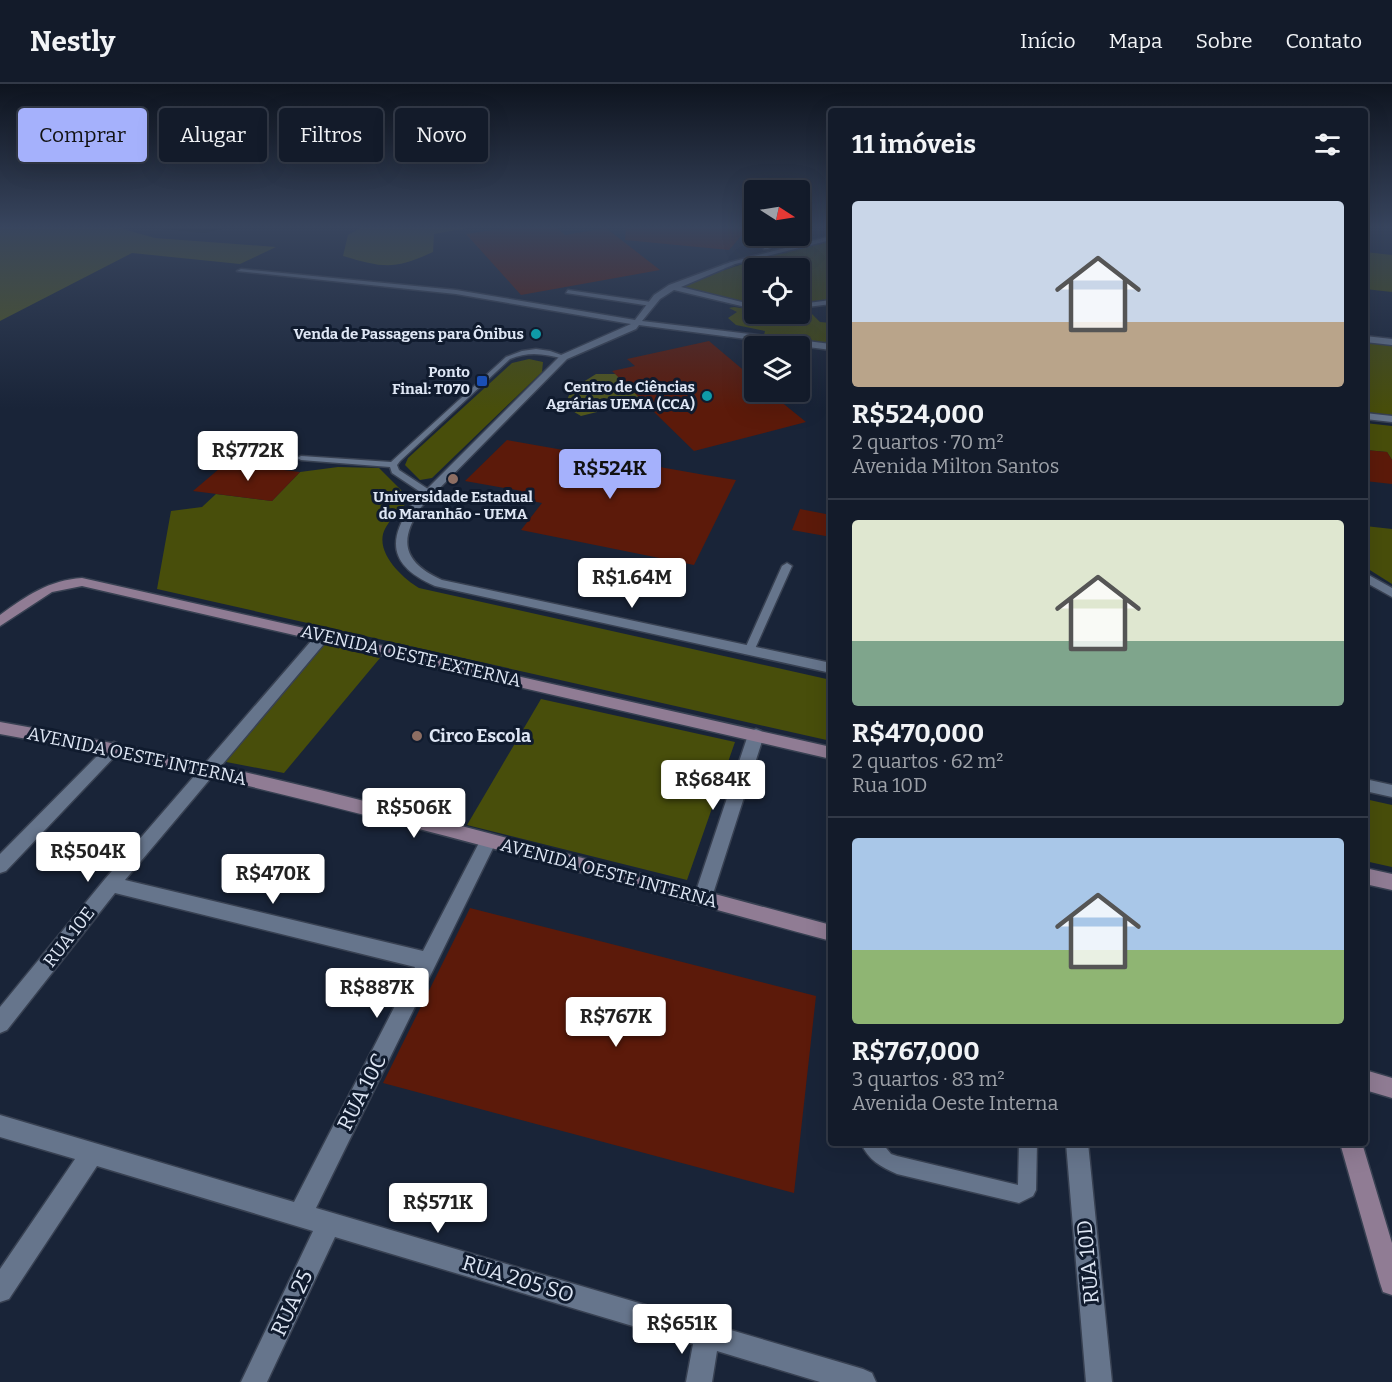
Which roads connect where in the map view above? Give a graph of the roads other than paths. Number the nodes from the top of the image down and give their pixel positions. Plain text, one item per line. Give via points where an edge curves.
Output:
1 (672, 287) edge
2 (411, 288) edge
3 (674, 288) edge
4 (568, 292) dead end
5 (828, 302) edge
6 (651, 304) junction
7 (744, 305) edge
8 (810, 305) edge
9 (639, 323) junction
10 (1368, 339) edge
11 (1392, 342) edge
12 (828, 347) edge
13 (564, 357) junction
14 (1368, 416) edge
15 (1392, 419) edge
16 (300, 458) dead end
17 (393, 465) junction
18 (428, 493) junction
19 (787, 566) dead end
20 (1368, 579) edge
21 (1392, 593) edge
22 (0, 622) edge
23 (323, 636) junction
24 (749, 651) junction
25 (828, 668) edge
26 (0, 728) edge
27 (756, 735) junction
28 (114, 748) junction
29 (828, 752) edge
30 (208, 768) junction
31 (1368, 786) edge
32 (1392, 791) edge
33 (488, 842) junction
34 (0, 866) edge
35 (1368, 877) edge
36 (1392, 882) edge
37 (111, 884) junction
38 (703, 897) junction
39 (828, 932) edge
40 (428, 961) junction
41 (0, 1023) edge
42 (1368, 1081) edge
43 (1392, 1088) edge
44 (0, 1126) edge
45 (873, 1146) edge
46 (1028, 1146) edge
47 (1077, 1146) edge
48 (1352, 1146) edge
49 (92, 1153) junction
50 (300, 1215) junction
51 (329, 1223) junction
52 (1392, 1283) edge
53 (0, 1290) edge
54 (707, 1336) junction
55 (254, 1382) edge
56 (699, 1382) edge
57 (863, 1382) edge
58 (1099, 1382) edge

1 - 6 street
2 - 9 street
3 - 7 street
4 - 6 lane
5 - 8 street
6 - 9 street
9 - 12 street
9 - 13 street
10 - 11 street
13 - 17 lane via 538,351 508,358
13 - 18 street
14 - 15 street
16 - 17 lane
17 - 18 lane via 395,471
18 - 24 street via 404,523 401,542 408,566 424,578
19 - 24 lane
20 - 21 street
22 - 23 street, AVENIDA OESTE EXTERNA via 44,590 65,582 82,582
23 - 27 street, AVENIDA OESTE EXTERNA
23 - 30 street, RUA 10E
24 - 25 street
26 - 28 street, AVENIDA OESTE INTERNA
27 - 29 street, AVENIDA OESTE EXTERNA
27 - 38 street
28 - 30 street, AVENIDA OESTE INTERNA
28 - 34 street
30 - 33 street, AVENIDA OESTE INTERNA
30 - 37 street, RUA 10E
31 - 32 street
33 - 38 street, AVENIDA OESTE INTERNA
33 - 40 street, RUA 10C
35 - 36 street
37 - 40 street
37 - 41 street, RUA 10E
38 - 39 street, AVENIDA OESTE INTERNA
40 - 50 street, RUA 10C
42 - 43 street
44 - 49 street, RUA 205 SO
45 - 46 lane via 885,1160 897,1165 1019,1194 1027,1190
47 - 58 street, RUA 10D
48 - 52 street
49 - 50 street, RUA 205 SO
49 - 53 street
50 - 51 street, RUA 205 SO
51 - 54 street, RUA 205 SO
51 - 55 street, RUA 25
54 - 56 street
54 - 57 street, RUA 205 SO

